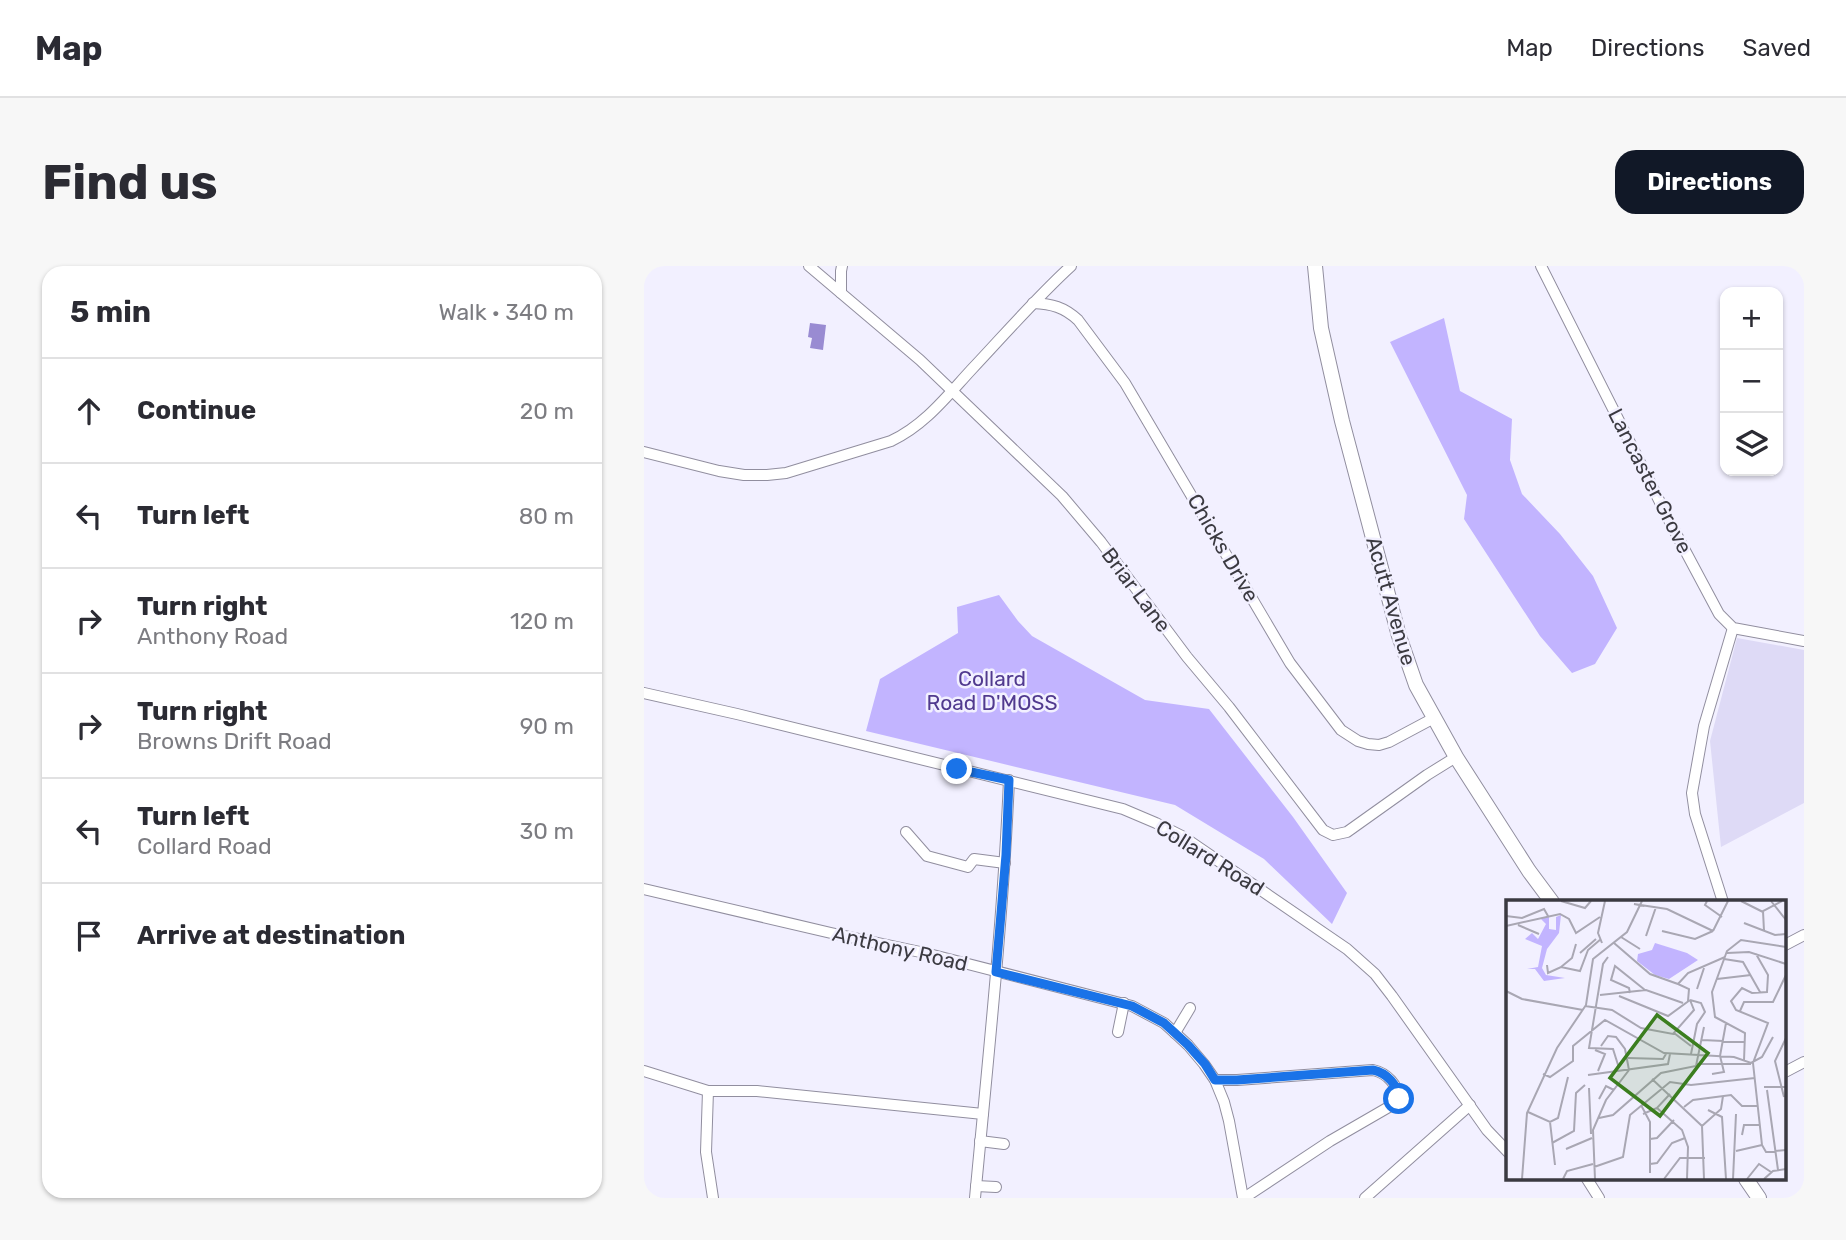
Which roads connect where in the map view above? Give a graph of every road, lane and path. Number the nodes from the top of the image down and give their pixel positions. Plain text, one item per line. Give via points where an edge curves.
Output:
1 (809, 266) edge
2 (842, 266) edge
3 (1071, 266) edge
4 (1315, 266) edge
5 (1541, 266) edge
6 (841, 293) junction
7 (1033, 303) junction
8 (952, 391) junction
9 (644, 452) edge
10 (1733, 628) junction
11 (1804, 641) edge
12 (644, 694) edge
13 (1434, 718) junction
14 (1456, 757) junction
15 (1009, 780) junction
16 (906, 832) dead end
17 (1005, 863) junction
18 (644, 889) edge
19 (1551, 900) edge
20 (1722, 900) edge
21 (1804, 935) edge
22 (1786, 944) edge
23 (996, 972) junction
24 (1124, 1003) junction
25 (1190, 1008) dead end
26 (1118, 1032) dead end
27 (1175, 1033) junction
28 (1804, 1062) edge
29 (644, 1071) edge
30 (1786, 1071) edge
31 (1215, 1080) junction
32 (708, 1091) junction
33 (1470, 1105) junction
34 (983, 1114) junction
35 (980, 1141) junction
36 (1004, 1144) dead end
37 (1506, 1150) edge
38 (1588, 1180) edge
39 (1747, 1180) edge
40 (976, 1186) junction
41 (996, 1187) dead end
42 (713, 1198) edge
43 (975, 1198) edge
44 (1243, 1198) edge
45 (1365, 1198) edge
46 (1599, 1198) edge
47 (1759, 1198) edge

1 - 6 street, Briar Lane
2 - 6 street
3 - 7 street
4 - 13 street, Acutt Avenue via 1321,328 1342,421 1399,636 1416,685
5 - 10 street, Lancaster Grove via 1672,526 1719,614
6 - 8 street, Briar Lane
7 - 8 street
7 - 13 street, Chicks Drive via 1071,313 1125,383 1290,663 1341,730 1358,741 1379,745
8 - 9 street via 904,435 786,473 744,475
8 - 14 street, Briar Lane via 1081,518 1323,830 1333,835 1347,832
10 - 11 street
10 - 20 street via 1704,726 1692,793
12 - 15 street, Collard Road
13 - 14 street, Acutt Avenue
14 - 19 street, Acutt Avenue
15 - 17 street
15 - 33 street, Collard Road via 1123,809 1156,823 1313,925 1375,974
16 - 17 street via 927,856 968,867 974,859
17 - 23 street
18 - 23 street, Anthony Road
21 - 22 street
23 - 24 street, Anthony Road
23 - 34 street
24 - 26 street
24 - 27 street, Anthony Road
25 - 27 street
27 - 31 street, Anthony Road
28 - 30 street
29 - 32 street
31 - 44 street, Anthony Road via 1229,1121
31 - 44 street via 1373,1070 1385,1074 1399,1095 1394,1104
32 - 34 street via 757,1091
32 - 42 street via 706,1152
33 - 37 street, Collard Road
33 - 45 street
34 - 35 street
35 - 36 street
35 - 40 street
38 - 46 street
39 - 47 street
40 - 41 street
40 - 43 street

